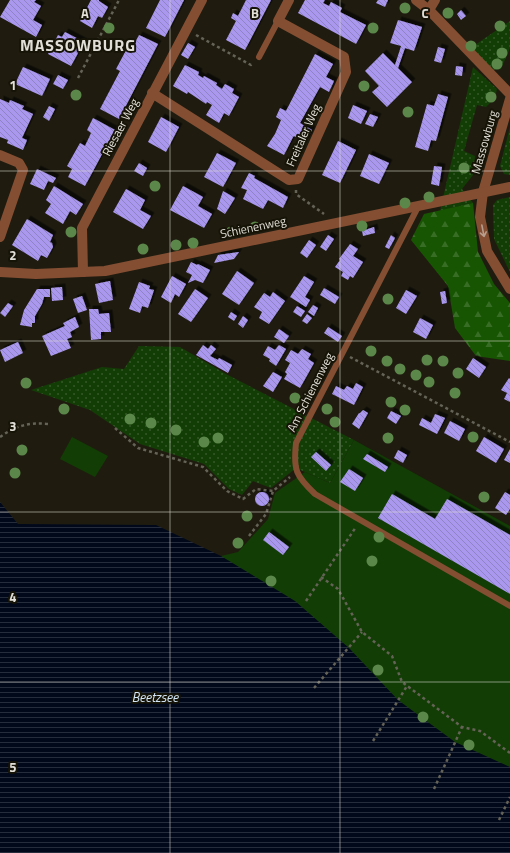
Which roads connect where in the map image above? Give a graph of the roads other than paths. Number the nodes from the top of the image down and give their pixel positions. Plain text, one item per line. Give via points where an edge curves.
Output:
1 (202, 0) edge
2 (289, 0) edge
3 (416, 0) edge
4 (435, 0) edge
5 (429, 10) junction
6 (278, 21) junction
7 (259, 58) road end
8 (152, 93) junction
9 (510, 94) edge
10 (510, 99) edge
11 (0, 155) edge
12 (510, 187) edge
13 (483, 192) junction
14 (418, 207) junction
15 (0, 237) edge
16 (0, 272) edge
17 (83, 272) junction
18 (510, 289) edge
19 (510, 606) edge

1 - 8 street, Riesaer Weg
2 - 6 street
3 - 5 street
4 - 5 street
5 - 9 street
6 - 7 lane
6 - 8 street, Freitaler Weg via 344,58 346,72 298,179 289,180
8 - 17 street, Riesaer Weg via 82,228
10 - 13 street, Massowburg
11 - 15 street via 19,163 24,170
12 - 13 street, Schienenweg
13 - 14 street, Schienenweg
13 -> 18 street, Massowburg via 480,217 487,250
14 - 17 street, Schienenweg via 105,271
14 - 19 lane, Am Schienenweg via 296,443 294,459 302,481 315,494
16 - 17 street, Schienenweg

